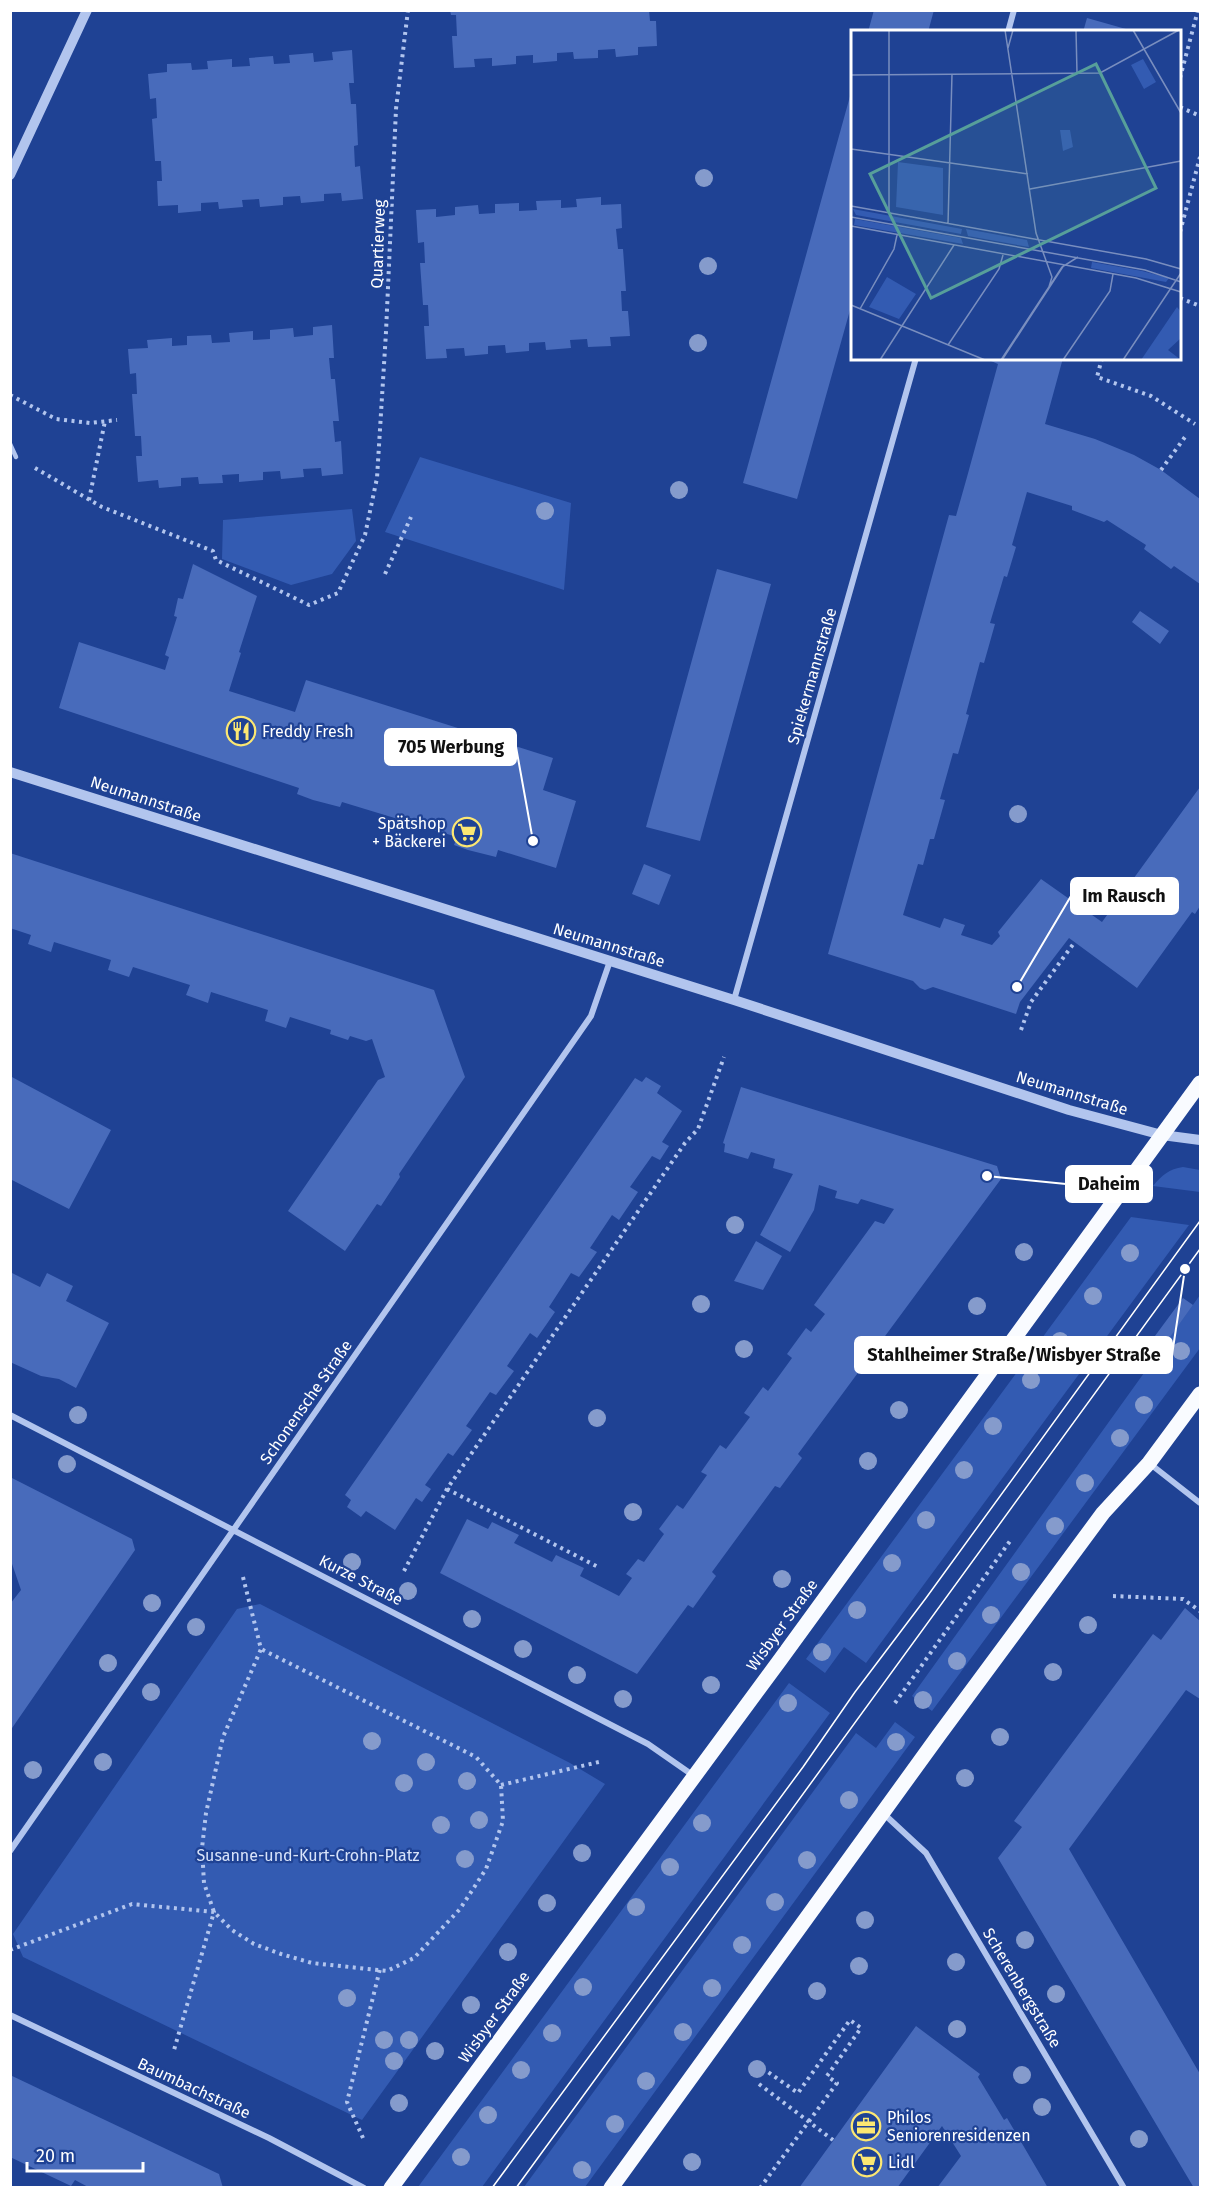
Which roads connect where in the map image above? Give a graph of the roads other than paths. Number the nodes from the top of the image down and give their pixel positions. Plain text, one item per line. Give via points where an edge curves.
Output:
1 (87, 10) edge
2 (1014, 10) edge
3 (1009, 30) edge
4 (10, 175) edge
5 (915, 360) edge
6 (10, 444) edge
7 (16, 457) road end
8 (10, 772) edge
9 (610, 961) junction
10 (735, 1000) junction
11 (1200, 1083) edge
12 (1162, 1135) junction
13 (1200, 1140) edge
14 (1200, 1394) edge
15 (10, 1415) edge
16 (1149, 1463) junction
17 (1200, 1503) edge
18 (234, 1530) junction
19 (694, 1777) junction
20 (883, 1813) junction
21 (10, 1851) edge
22 (10, 2015) edge
23 (364, 2187) edge
24 (391, 2187) edge
25 (611, 2187) edge
26 (1124, 2187) edge

1 - 4 street
2 - 3 street
5 - 10 street, Spiekermannstraße
6 - 7 lane
8 - 9 street, Neumannstraße
9 - 10 street, Neumannstraße
9 - 18 street, Schonensche Straße via 591,1016
10 - 12 street, Neumannstraße via 1069,1110
11 - 12 main road, Wisbyer Straße
12 - 13 street, Neumannstraße
12 - 19 main road, Wisbyer Straße
14 - 16 main road
15 - 18 street, Kurze Straße
16 - 17 street
16 - 20 main road via 1103,1513
18 - 19 street, Kurze Straße via 648,1744
18 - 21 street, Schonensche Straße
19 - 24 main road, Wisbyer Straße
20 - 25 main road
20 - 26 street, Scherenbergstraße via 926,1853
22 - 23 street, Baumbachstraße

